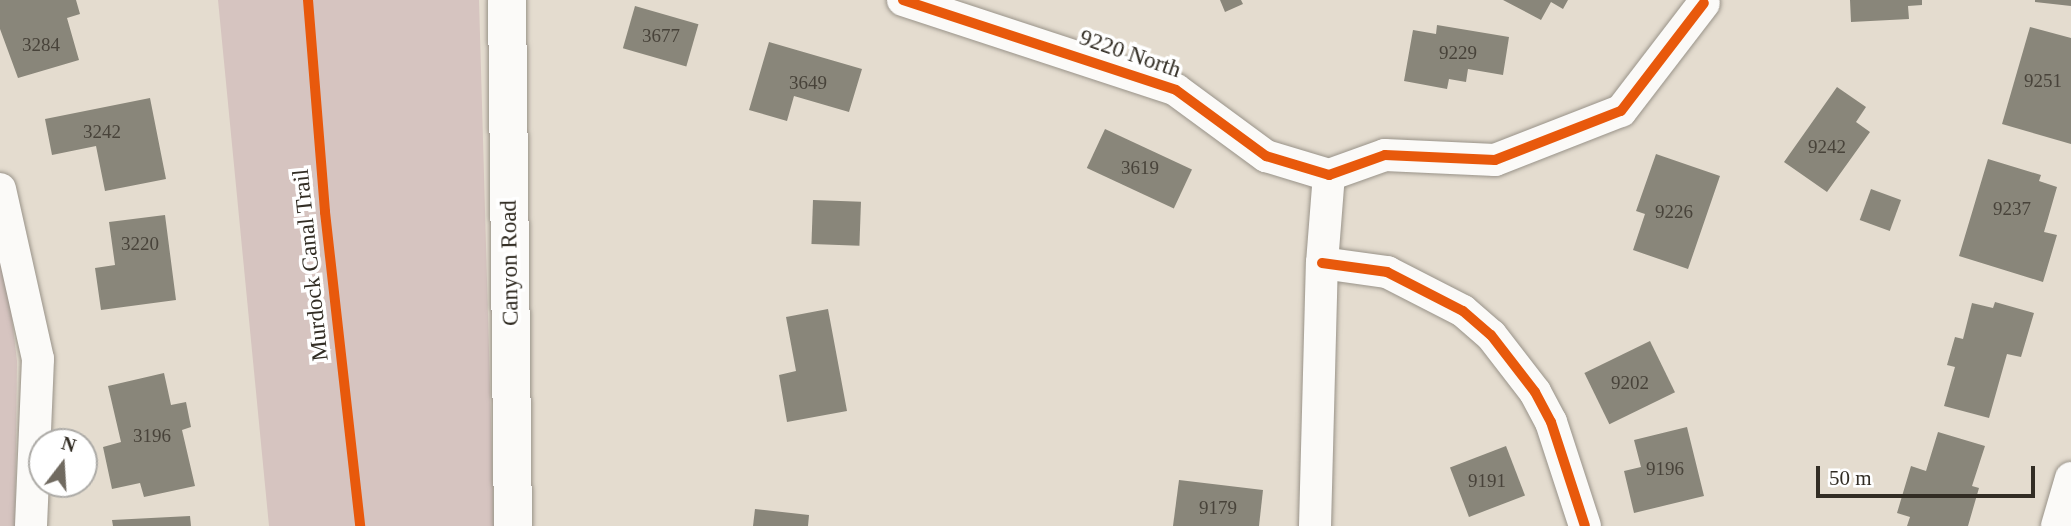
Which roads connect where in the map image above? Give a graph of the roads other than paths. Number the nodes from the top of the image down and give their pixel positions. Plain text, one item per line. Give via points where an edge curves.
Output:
1 (507, 0) edge
2 (903, 0) edge
3 (1704, 3) dead end
4 (1329, 175) junction
5 (0, 190) edge
6 (1322, 263) junction
7 (2071, 478) edge
8 (32, 526) edge
9 (513, 526) edge
10 (1315, 526) edge
11 (1585, 526) edge
12 (2057, 526) edge

1 - 9 main road, Canyon Road
2 - 4 street, 9220 North via 1177,90 1266,156
3 - 4 street via 1620,111 1496,160 1385,155
4 - 6 street
5 - 8 street via 38,359
6 - 10 street
6 - 11 street via 1387,272 1444,300 1491,335 1551,422
7 - 12 street

